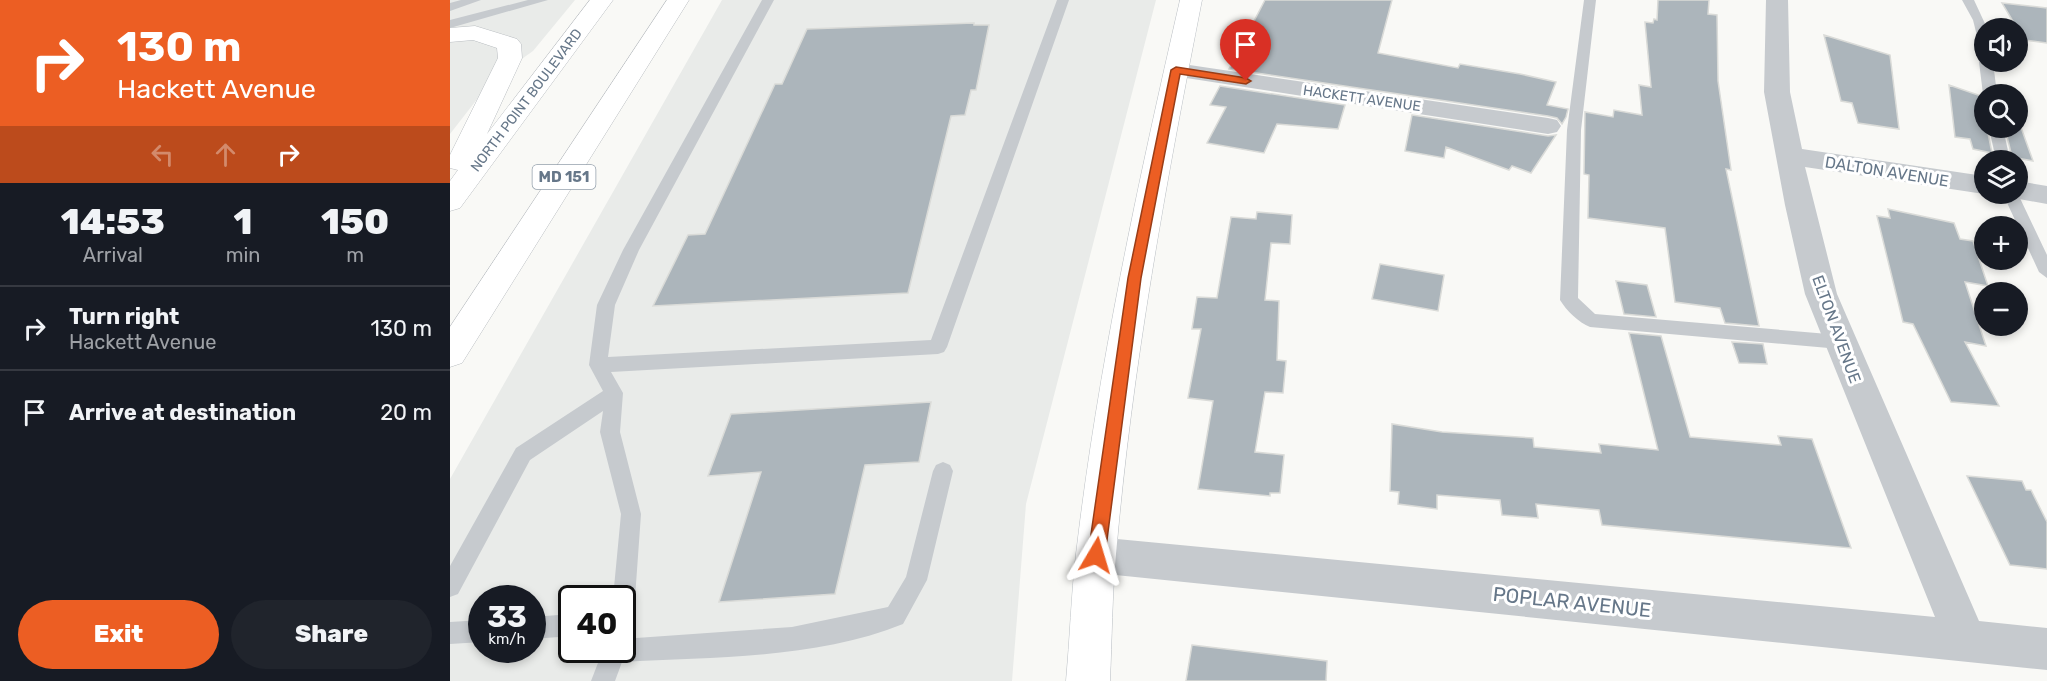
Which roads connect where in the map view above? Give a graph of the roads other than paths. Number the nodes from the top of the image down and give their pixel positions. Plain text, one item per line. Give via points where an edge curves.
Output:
1 (475, 0) edge
2 (542, 0) edge
3 (602, 0) edge
4 (678, 0) edge
5 (768, 0) edge
6 (1063, 0) edge
7 (1191, 0) edge
8 (1590, 0) edge
9 (1777, 0) edge
10 (1968, 0) edge
11 (450, 7) edge
12 (1978, 18) edge
13 (450, 24) edge
14 (450, 35) edge
15 (1176, 70) junction
16 (1548, 126) dead end
17 (1789, 156) junction
18 (450, 184) edge
19 (1974, 184) edge
20 (2028, 192) edge
21 (2047, 195) edge
22 (450, 201) edge
23 (2015, 204) edge
24 (2047, 272) edge
25 (1839, 342) junction
26 (450, 354) edge
27 (598, 365) junction
28 (614, 393) junction
29 (943, 471) dead end
30 (1096, 555) junction
31 (626, 585) edge
32 (450, 587) edge
33 (468, 632) edge
34 (450, 633) edge
35 (1966, 641) junction
36 (636, 649) edge
37 (2047, 649) edge
38 (609, 663) edge
39 (603, 681) edge
40 (1088, 681) edge

1 - 11 lane
2 - 13 lane
3 - 22 main road, NORTH POINT BOULEVARD
4 - 26 main road, MD 151
5 - 27 lane via 631,250 606,305
6 - 27 lane via 938,347
7 - 15 main road
8 - 25 lane via 1574,130 1569,300 1590,320
9 - 17 street, ELTON AVENUE via 1777,92
10 - 12 lane
14 - 18 main road via 475,33 508,44 510,58
15 - 16 street, HACKETT AVENUE
15 - 30 main road via 1135,278
17 - 19 street, DALTON AVENUE
17 - 25 street, ELTON AVENUE via 1812,260
20 - 21 street
23 - 24 lane
25 - 35 street, ELTON AVENUE
27 - 28 lane
28 - 31 lane via 610,432 631,514
28 - 32 lane via 523,454
29 - 36 lane via 916,580 895,616 855,629 789,638
30 - 35 street, POPLAR AVENUE
30 - 40 main road
33 - 34 lane
35 - 37 street, POPLAR AVENUE
38 - 39 lane

